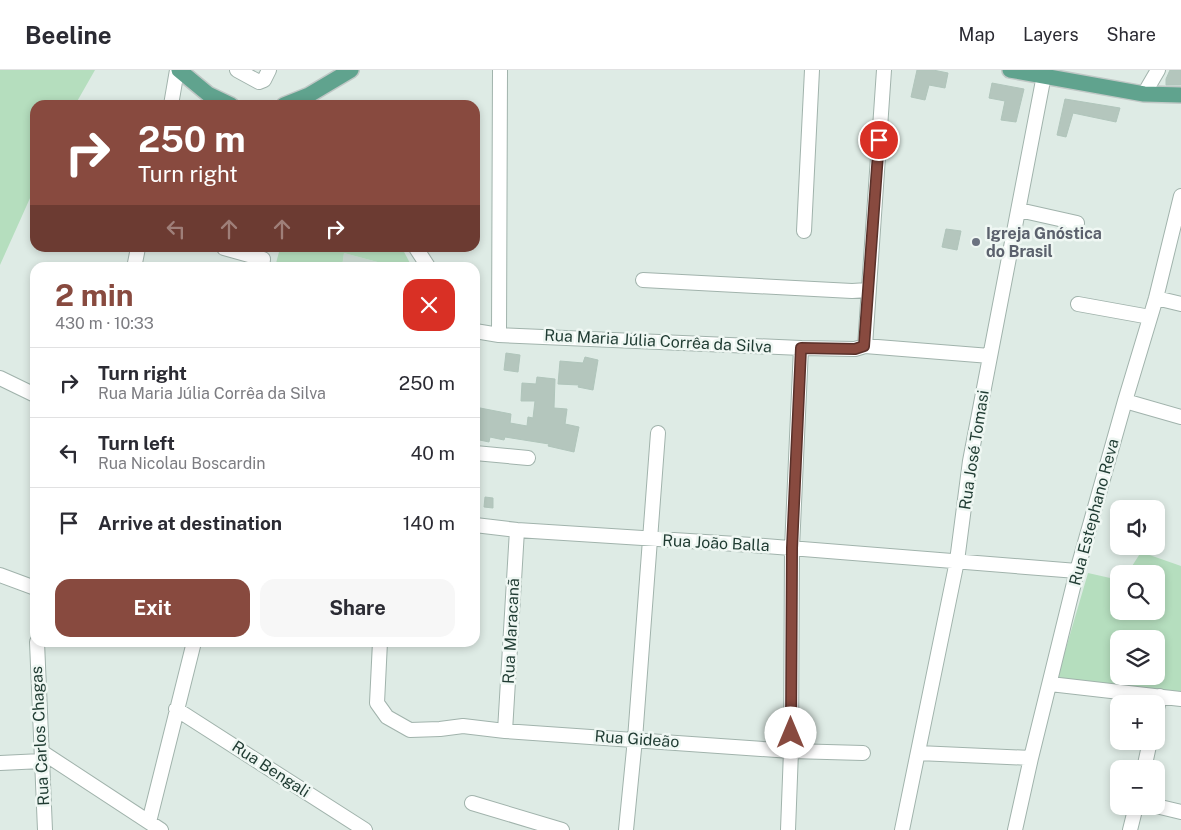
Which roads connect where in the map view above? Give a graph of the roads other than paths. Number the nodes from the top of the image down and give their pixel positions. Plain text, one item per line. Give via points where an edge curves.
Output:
1 (178, 70) edge
2 (237, 70) edge
3 (269, 70) edge
4 (351, 70) edge
5 (500, 70) edge
6 (812, 70) edge
7 (884, 70) edge
8 (1010, 70) edge
9 (1158, 70) edge
10 (1045, 73) edge
11 (1144, 94) junction
12 (1181, 95) edge
13 (172, 100) edge
14 (221, 100) edge
15 (312, 100) edge
16 (1181, 196) edge
17 (1019, 210) junction
18 (1077, 223) dead end
19 (804, 231) dead end
20 (234, 252) edge
21 (257, 262) edge
22 (643, 280) dead end
23 (868, 290) junction
24 (1156, 298) junction
25 (1078, 304) dead end
26 (1181, 304) edge
27 (1150, 317) junction
28 (480, 332) edge
29 (499, 335) junction
30 (864, 346) junction
31 (801, 348) junction
32 (990, 356) junction
33 (0, 378) edge
34 (30, 393) edge
35 (1125, 400) junction
36 (1181, 417) edge
37 (658, 433) dead end
38 (480, 453) edge
39 (528, 458) dead end
40 (480, 526) edge
41 (517, 530) junction
42 (649, 540) junction
43 (792, 548) junction
44 (957, 561) junction
45 (1077, 571) junction
46 (0, 575) edge
47 (30, 586) edge
48 (37, 647) edge
49 (193, 647) edge
50 (380, 647) edge
51 (1050, 684) junction
52 (1151, 695) edge
53 (1165, 697) edge
54 (1181, 699) edge
55 (176, 709) junction
56 (505, 731) junction
57 (635, 739) junction
58 (791, 751) junction
59 (863, 753) dead end
60 (918, 753) junction
61 (42, 756) junction
62 (1031, 758) junction
63 (0, 763) edge
64 (472, 803) dead end
65 (1165, 808) edge
66 (1181, 812) edge
67 (1134, 815) edge
68 (148, 822) junction
69 (517, 824) edge
70 (45, 830) edge
71 (161, 830) edge
72 (365, 830) edge
73 (562, 830) edge
74 (626, 830) edge
75 (788, 830) edge
76 (902, 830) edge
77 (1015, 830) edge
78 (1130, 830) edge

1 - 13 street
1 - 14 main road
2 - 3 street via 259,82 264,80
4 - 15 main road
5 - 29 street
6 - 19 street
7 - 23 street
8 - 10 main road
9 - 11 street
10 - 11 main road
10 - 17 street, Rua José Tomasi
11 - 12 main road
16 - 24 street, Rua Estephano Reva
17 - 18 street
17 - 32 street, Rua José Tomasi
20 - 21 street
22 - 23 street
23 - 30 street
24 - 26 street
24 - 27 street, Rua Estephano Reva
25 - 27 street
27 - 35 street, Rua Estephano Reva
28 - 29 street, Rua Maria Júlia Corrêa da Silva
29 - 31 street, Rua Maria Júlia Corrêa da Silva
30 - 31 street, Rua Maria Júlia Corrêa da Silva via 855,349
30 - 32 street, Rua Maria Júlia Corrêa da Silva
31 - 43 street
32 - 44 street, Rua José Tomasi via 970,461
33 - 34 street
35 - 36 street
35 - 45 street, Rua Estephano Reva
37 - 42 street
38 - 39 street
40 - 41 street, Rua João Balla
41 - 42 street, Rua João Balla
41 - 56 street, Rua Maracanã
42 - 43 street, Rua João Balla
42 - 57 street
43 - 44 street, Rua João Balla
43 - 58 street
44 - 45 street, Rua João Balla
44 - 60 street, Rua José Tomasi
45 - 51 street, Rua Estephano Reva
46 - 47 street
48 - 61 street, Rua Carlos Chagas
49 - 55 street
50 - 56 street, Rua Gideão via 378,703 386,717 410,730 463,726
51 - 52 street
51 - 62 street, Rua Estephano Reva
53 - 54 street
55 - 68 street
55 - 72 street, Rua Bengali
56 - 57 street, Rua Gideão
57 - 58 street, Rua Gideão
57 - 74 street
58 - 59 street, Rua Gideão
58 - 75 street
60 - 62 street
60 - 76 street, Rua José Tomasi
61 - 63 street
61 - 68 street
61 - 70 street, Rua Carlos Chagas
62 - 77 street, Rua Estephano Reva
64 - 69 street
65 - 66 street
67 - 78 street
68 - 71 street
69 - 73 street

